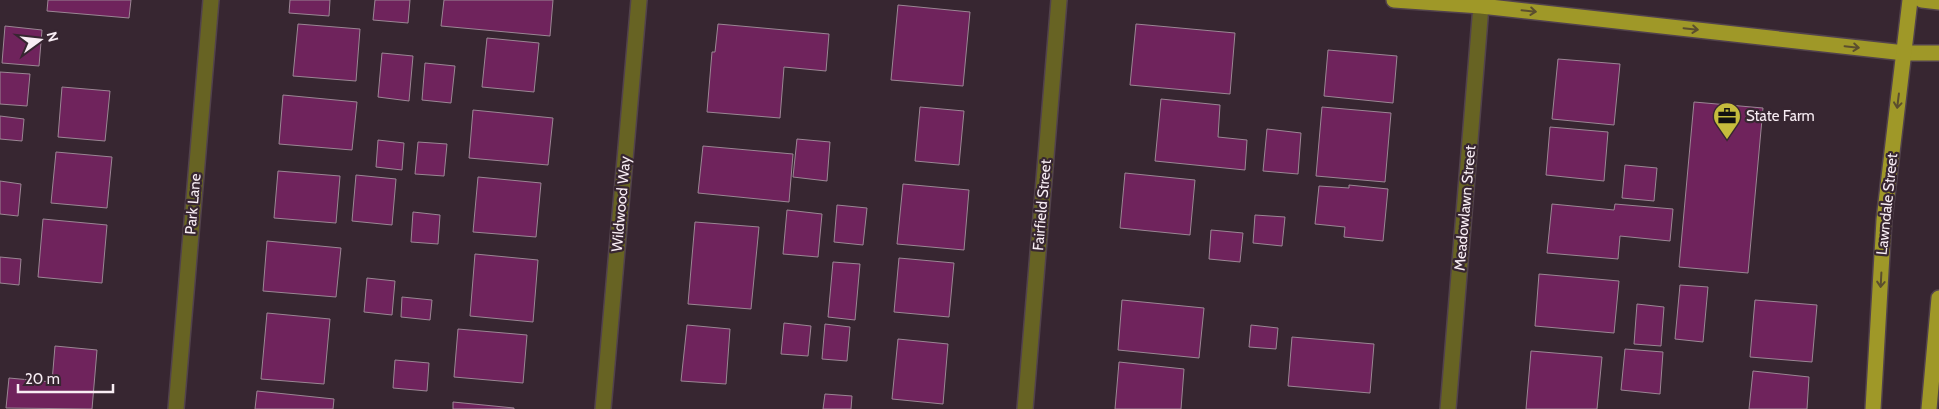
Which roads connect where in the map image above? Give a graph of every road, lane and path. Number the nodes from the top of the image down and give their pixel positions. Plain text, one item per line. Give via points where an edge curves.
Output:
1 (211, 0) edge
2 (639, 0) edge
3 (1060, 0) edge
4 (1394, 0) edge
5 (1910, 0) edge
6 (1922, 0) edge
7 (1939, 2) edge
8 (1481, 6) junction
9 (1905, 53) junction
10 (1939, 54) edge
11 (1939, 298) edge
12 (176, 409) edge
13 (603, 409) edge
14 (1025, 409) edge
15 (1448, 409) edge
16 (1873, 409) edge
17 (1929, 409) edge

1 - 12 street, Park Lane
2 - 13 street, Wildwood Way
3 - 14 street, Fairfield Street
4 - 8 main road
5 - 9 main road, Lawndale Street
6 - 7 main road
8 -> 9 main road
8 - 15 street, Meadowlawn Street
9 - 10 main road
9 -> 16 main road, Lawndale Street via 1884,220
11 - 17 main road

